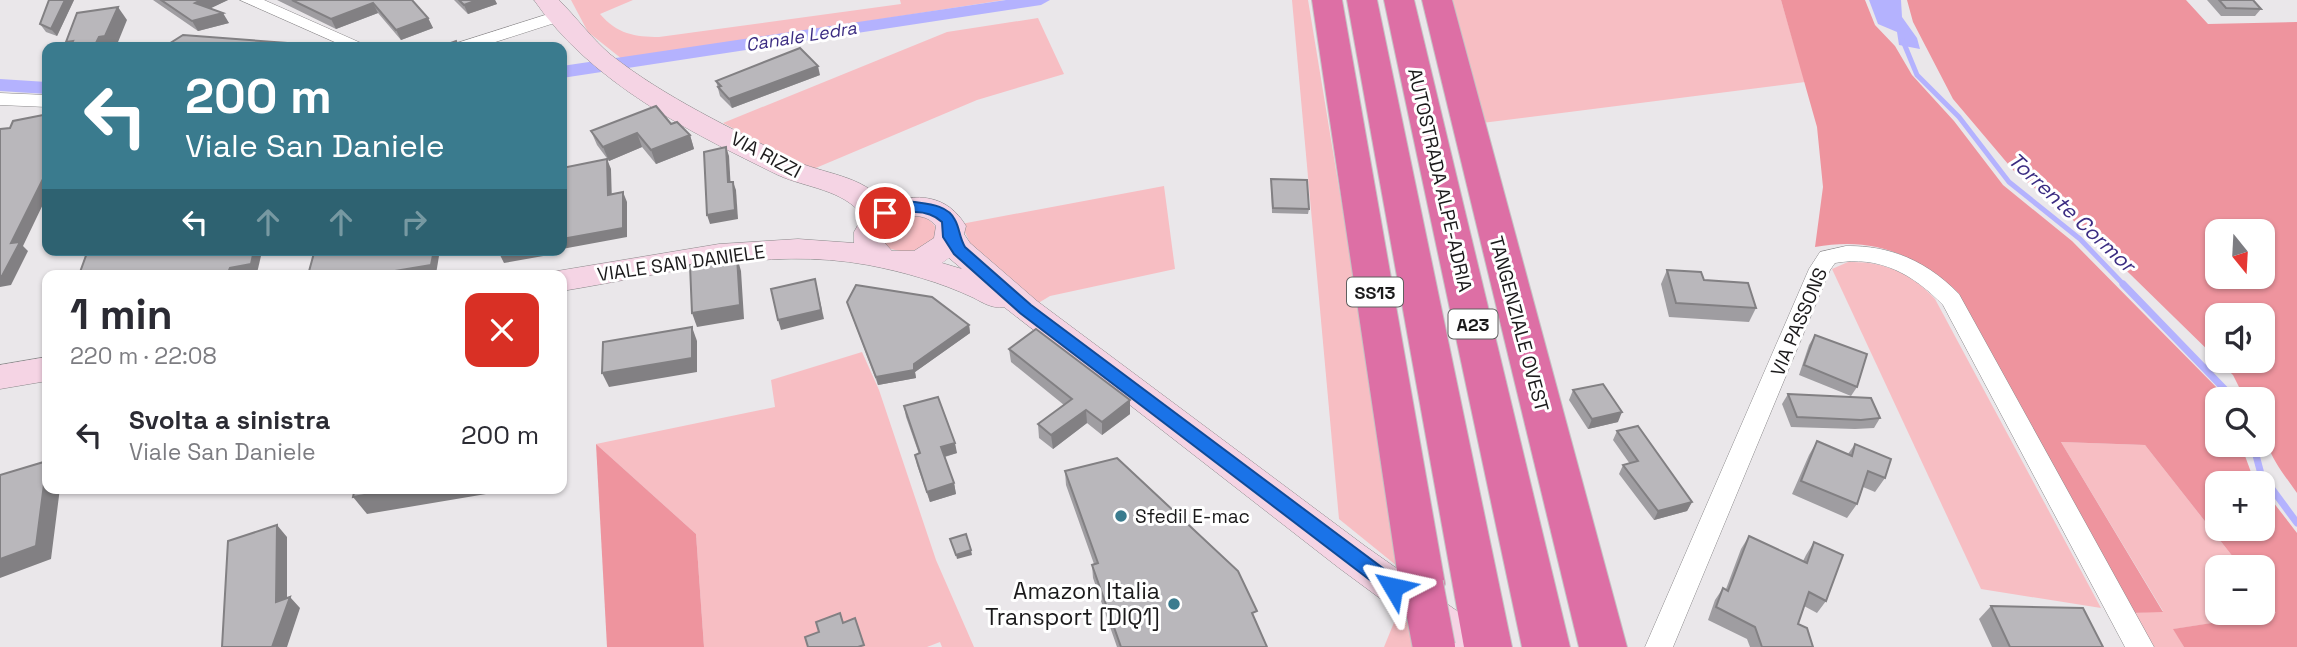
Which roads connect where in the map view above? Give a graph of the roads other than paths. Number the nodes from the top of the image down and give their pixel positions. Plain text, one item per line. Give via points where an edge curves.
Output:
1 (249, 0) edge
2 (1327, 0) edge
3 (1362, 0) edge
4 (1399, 0) edge
5 (1437, 0) edge
6 (554, 5) edge
7 (349, 42) edge
8 (474, 42) edge
9 (0, 99) edge
10 (42, 101) edge
11 (824, 182) junction
12 (919, 206) junction
13 (874, 222) junction
14 (951, 237) junction
15 (800, 248) junction
16 (877, 256) junction
17 (909, 263) junction
18 (567, 279) edge
19 (1026, 309) junction
20 (42, 370) edge
21 (0, 377) edge
22 (1483, 639) edge
23 (1434, 647) edge
24 (1546, 647) edge
25 (1603, 647) edge
26 (1659, 647) edge
27 (2140, 647) edge

1 - 7 street
2 - 23 highway, SS13, bridge
3 - 22 highway, AUTOSTRADA ALPE-ADRIA / A23
4 - 24 highway, AUTOSTRADA ALPE-ADRIA / A23
5 - 25 highway, TANGENZIALE OVEST
6 - 8 street
6 - 11 main road, VIA RIZZI via 601,59 635,82 790,170
9 - 10 street
11 - 12 main road, VIA RIZZI via 879,188
11 - 13 main road, VIA RIZZI via 866,198
12 - 13 main road, VIALE SAN DANIELE via 895,208
12 - 14 main road, VIALE SAN DANIELE via 945,216
13 - 15 main road, VIALE SAN DANIELE via 848,237
13 - 16 main road via 867,240
14 - 17 main road via 938,253
14 - 19 main road, VIALE SAN DANIELE via 959,250
15 - 16 main road, VIALE SAN DANIELE
15 - 18 main road, VIALE SAN DANIELE via 714,255
16 - 17 main road, VIALE SAN DANIELE
17 - 19 main road, VIALE SAN DANIELE
19 - 22 main road, VIALE SAN DANIELE via 1352,557
20 - 21 main road
26 - 27 street, VIA PASSONS via 1819,268 1828,257 1848,253 1880,255 1914,267 1951,300

